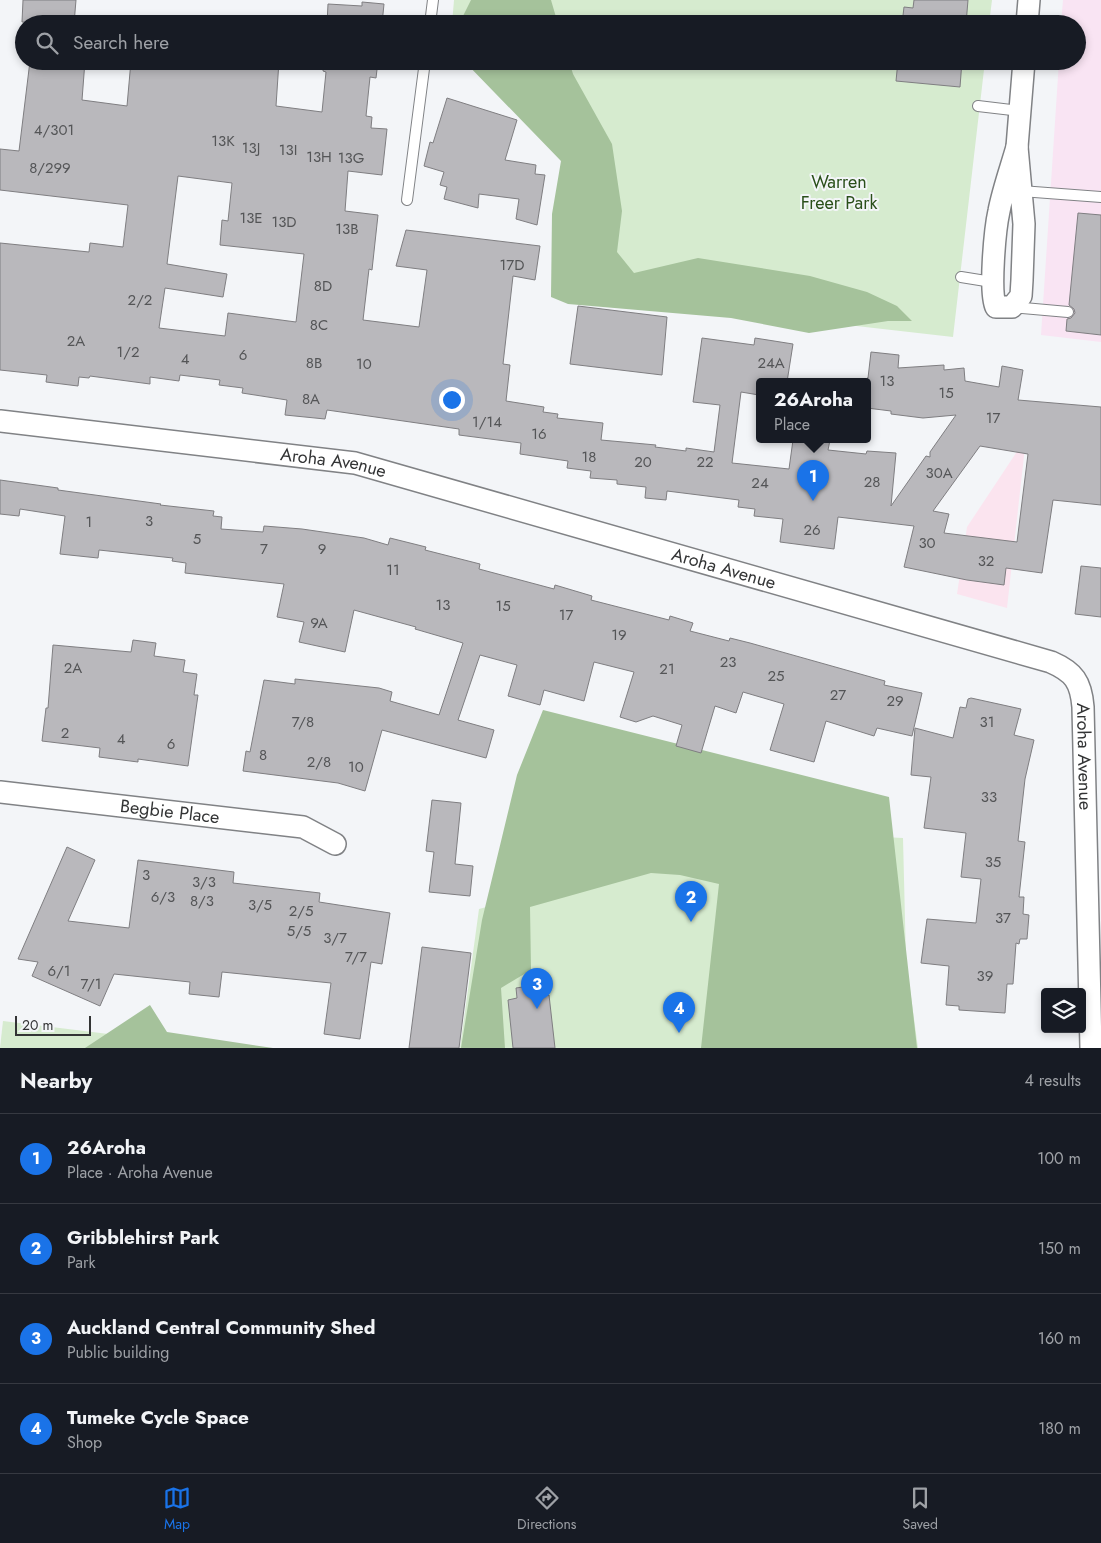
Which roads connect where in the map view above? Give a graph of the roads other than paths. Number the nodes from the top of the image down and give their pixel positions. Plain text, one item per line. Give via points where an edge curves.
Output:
1 (433, 0) edge
2 (1029, 0) edge
3 (431, 15) edge
4 (1028, 15) edge
5 (424, 70) edge
6 (1023, 70) edge
7 (978, 106) dead end
8 (1020, 111) junction
9 (1017, 147) junction
10 (1021, 191) junction
11 (1101, 197) edge
12 (407, 200) dead end
13 (961, 277) dead end
14 (992, 282) junction
15 (1012, 307) junction
16 (1068, 312) dead end
17 (0, 421) edge
18 (0, 792) edge
19 (335, 844) dead end
20 (1090, 1048) edge

1 - 3 lane
2 - 4 street
5 - 12 lane
6 - 8 street
7 - 8 lane
8 - 9 street
9 - 10 street
9 - 14 street via 998,212
10 - 11 lane
10 - 15 street via 1024,224 1021,296
13 - 14 lane
14 - 15 street via 996,307
15 - 16 lane
17 - 20 street, Aroha Avenue via 355,463 1063,668 1082,691
18 - 19 street, Begbie Place via 303,827

